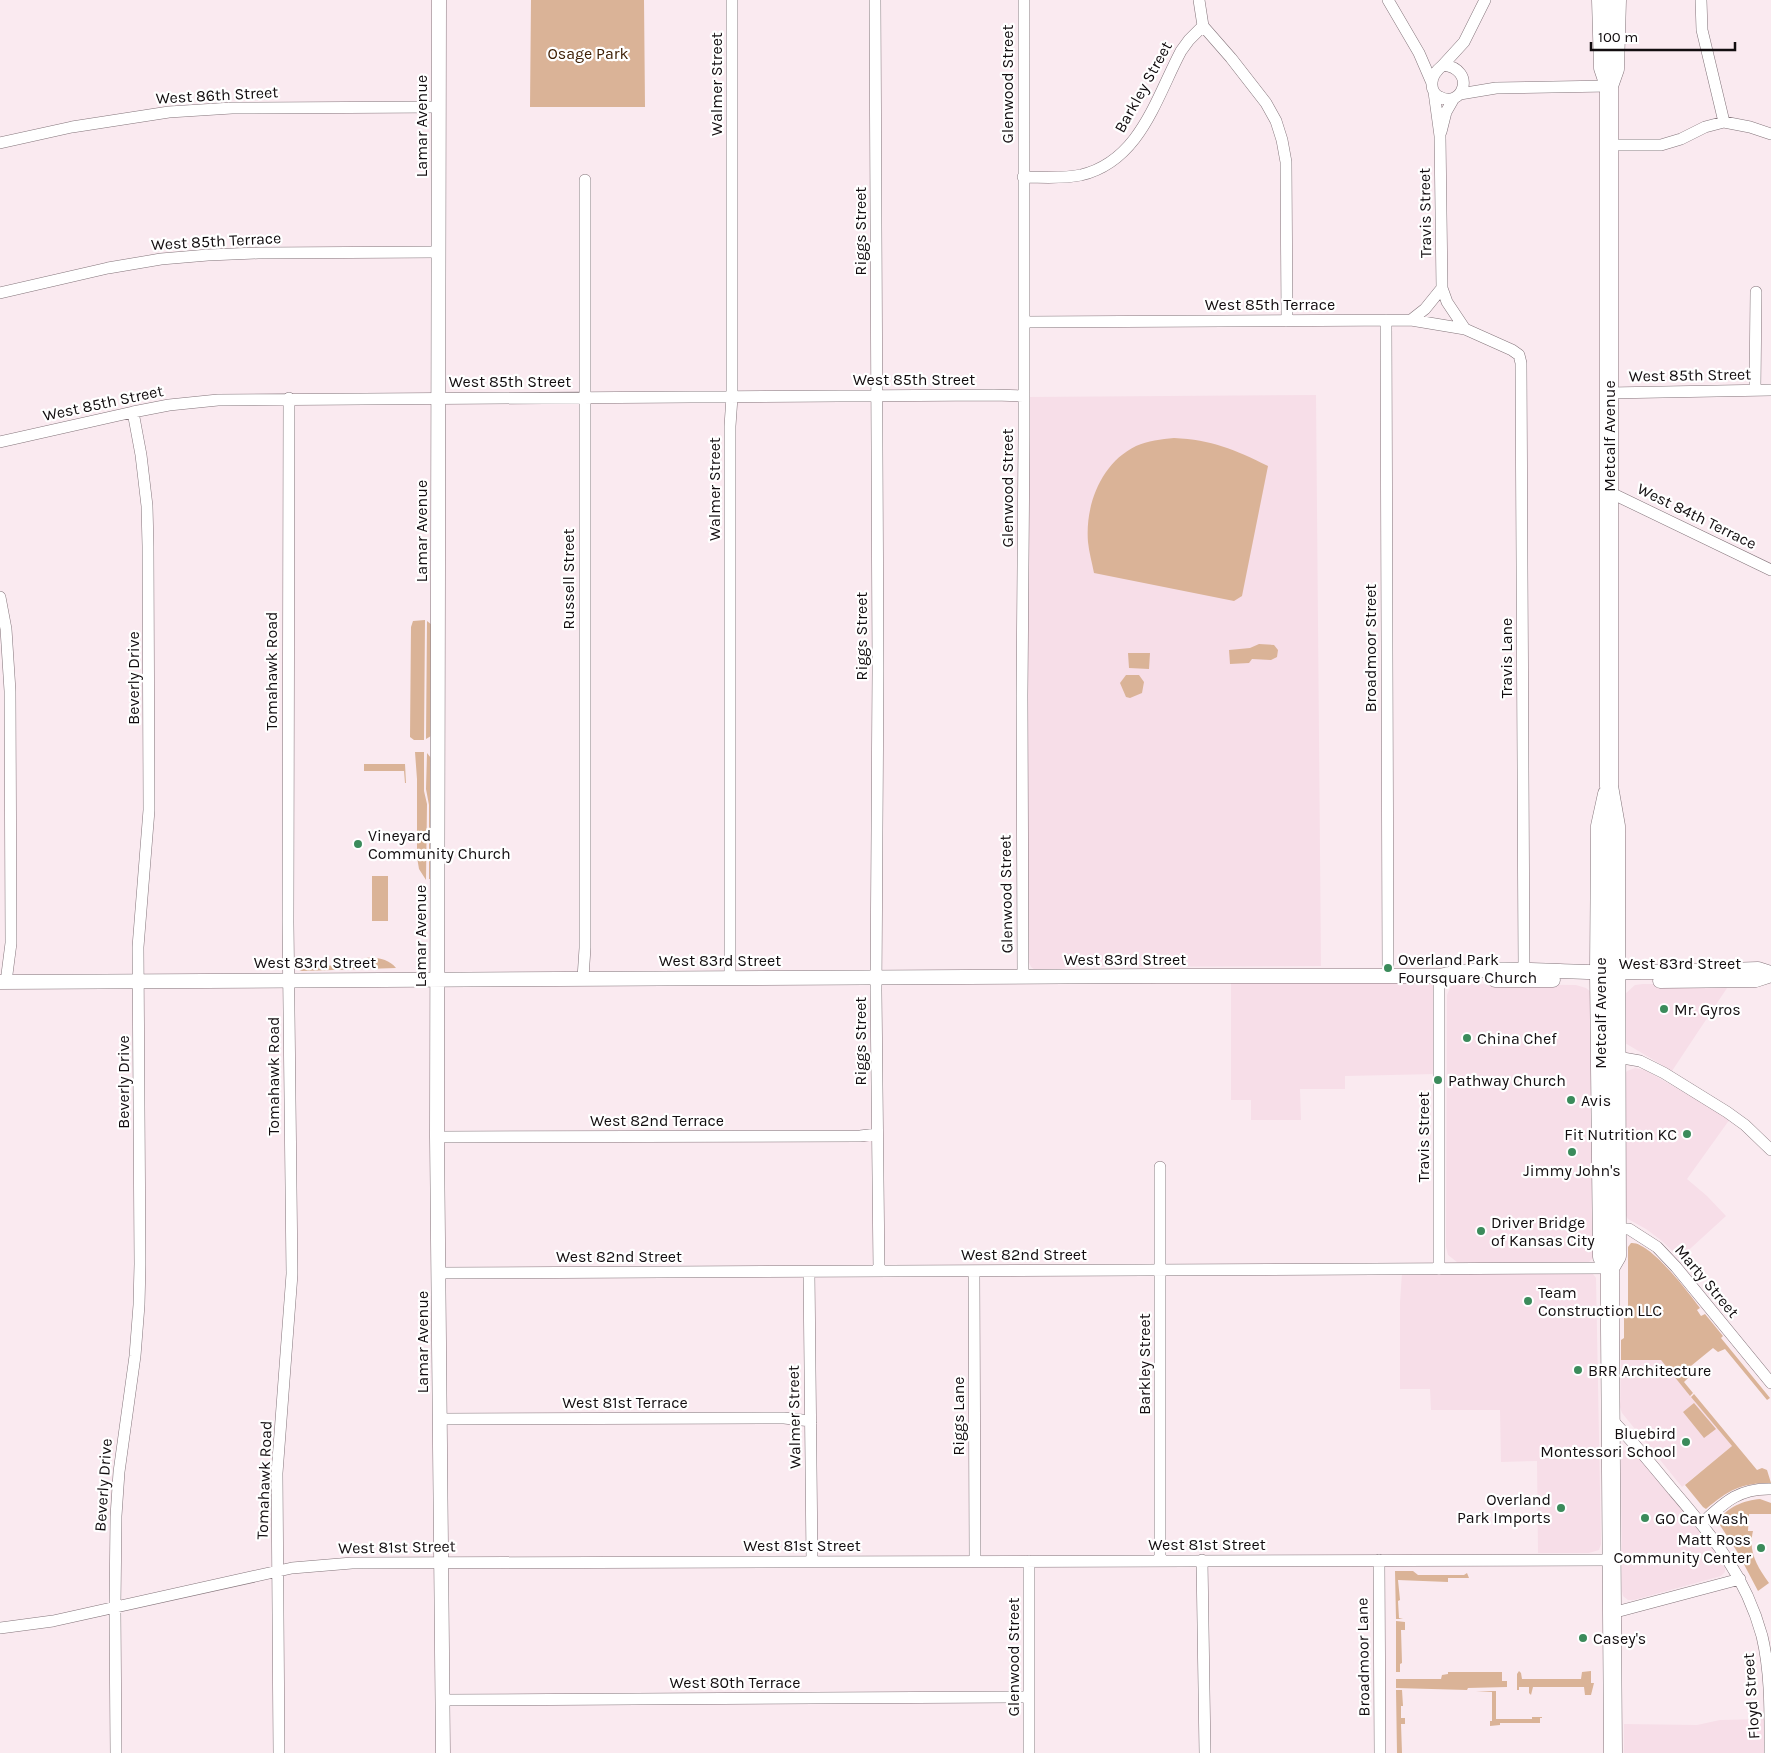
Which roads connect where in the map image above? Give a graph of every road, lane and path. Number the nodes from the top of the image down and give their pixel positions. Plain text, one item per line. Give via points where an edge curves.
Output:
1 (439, 0) edge
2 (732, 0) edge
3 (875, 0) edge
4 (1024, 0) edge
5 (1199, 0) edge
6 (1388, 0) edge
7 (1485, 0) edge
8 (1602, 0) edge
9 (1617, 0) edge
10 (1701, 0) edge
11 (1203, 26) junction
12 (1464, 42) junction
13 (1419, 53) junction
14 (1442, 67) junction
15 (1462, 77) junction
16 (1609, 86) junction
17 (1433, 88) junction
18 (1496, 88) junction
19 (1457, 96) junction
20 (439, 107) junction
21 (1724, 122) junction
22 (1771, 134) edge
23 (1440, 136) junction
24 (0, 143) edge
25 (1609, 145) junction
26 (1023, 177) junction
27 (585, 180) dead end
28 (438, 252) junction
29 (1442, 288) junction
30 (1756, 292) dead end
31 (0, 293) edge
32 (1386, 320) junction
33 (1411, 320) junction
34 (1287, 321) junction
35 (1024, 322) junction
36 (1466, 330) junction
37 (1512, 350) joint
38 (1755, 390) junction
39 (1771, 390) edge
40 (1609, 393) junction
41 (876, 395) junction
42 (1023, 396) junction
43 (585, 397) junction
44 (732, 397) junction
45 (289, 398) junction
46 (438, 398) junction
47 (134, 412) junction
48 (0, 442) edge
49 (1609, 492) junction
50 (1771, 570) edge
51 (0, 599) edge
52 (5, 745) edge
53 (1524, 970) junction
54 (1771, 974) edge
55 (1388, 976) junction
56 (1439, 976) junction
57 (1608, 976) junction
58 (877, 977) junction
59 (1023, 977) junction
60 (583, 978) junction
61 (730, 978) junction
62 (438, 979) junction
63 (138, 980) junction
64 (288, 980) junction
65 (3, 982) edge
66 (1617, 1057) junction
67 (877, 1134) junction
68 (437, 1138) junction
69 (1771, 1150) edge
70 (1160, 1167) dead end
71 (1609, 1229) junction
72 (1610, 1268) junction
73 (1439, 1269) junction
74 (1160, 1270) junction
75 (879, 1271) junction
76 (974, 1271) junction
77 (809, 1272) junction
78 (438, 1273) junction
79 (1771, 1382) edge
80 (1610, 1418) junction
81 (440, 1419) junction
82 (811, 1420) junction
83 (1771, 1489) edge
84 (1701, 1524) junction
85 (1160, 1560) junction
86 (1202, 1560) junction
87 (1379, 1560) junction
88 (1611, 1560) junction
89 (812, 1561) junction
90 (975, 1561) junction
91 (1029, 1561) junction
92 (441, 1563) junction
93 (278, 1571) junction
94 (1740, 1579) junction
95 (115, 1608) junction
96 (1612, 1613) junction
97 (0, 1628) edge
98 (1029, 1697) junction
99 (442, 1700) junction
100 (116, 1753) edge
101 (279, 1753) edge
102 (443, 1753) edge
103 (1029, 1753) edge
104 (1205, 1753) edge
105 (1380, 1753) edge
106 (1614, 1753) edge
107 (1770, 1753) edge

1 - 20 street, Lamar Avenue
2 - 44 street, Walmer Street
3 - 41 street, Riggs Street
4 - 26 street, Glenwood Street
5 - 11 street
6 - 13 street, Travis Street
7 - 12 street
8 - 16 main road, Metcalf Avenue via 1603,68
9 - 16 main road, Metcalf Avenue via 1615,69
10 - 21 street via 1702,30
11 - 26 street, Barkley Street via 1181,51 1146,123 1120,156 1079,175
11 - 34 street via 1263,99 1276,121 1282,140 1286,162
12 - 14 street
12 - 15 street via 1460,64
13 - 14 street, Travis Street
13 - 17 street, Travis Street
14 - 15 street via 1454,68
14 - 17 street via 1435,74
15 - 18 street
15 - 19 street via 1464,86
16 - 18 street
16 - 25 main road, Metcalf Avenue
17 - 19 street via 1447,100
17 - 23 street, Travis Street
18 - 19 street
19 - 23 street, Travis Street via 1446,112
20 - 24 street, West 86th Street via 232,108 169,112 72,126
20 - 28 street, Lamar Avenue
21 - 22 street
21 - 25 street via 1661,145
23 - 29 street, Travis Street
25 - 40 main road, Metcalf Avenue
26 - 35 street, Glenwood Street
27 - 43 street, Russell Street
28 - 31 street, West 85th Terrace via 258,253 161,259
28 - 46 street, Lamar Avenue
29 - 33 street
29 - 36 street, Travis Street via 1447,302
30 - 38 street
32 - 33 street, West 85th Terrace
32 - 34 street, West 85th Terrace
32 - 55 street, Broadmoor Street
33 - 36 street, West 85th Terrace
34 - 35 street, West 85th Terrace
35 - 42 street, Glenwood Street
36 - 37 street, West 85th Terrace
37 - 53 street, Travis Lane via 1519,355 1521,363
38 - 39 street, West 85th Street
38 - 40 street, West 85th Street
40 - 49 main road, Metcalf Avenue
41 - 42 street, West 85th Street
41 - 44 street, West 85th Street
41 - 58 street, Riggs Street
42 - 59 street, Glenwood Street
43 - 44 street, West 85th Street
43 - 46 street, West 85th Street
43 - 60 street, Russell Street
44 - 61 street, Walmer Street
45 - 46 street, West 85th Street
45 - 47 street, West 85th Street via 218,400
45 - 64 street, Tomahawk Road
46 - 62 street, Lamar Avenue
47 - 48 street, West 85th Street
47 - 63 street, Beverly Drive via 147,506 148,546 149,810
49 - 50 street, West 84th Terrace
49 - 57 main road, Metcalf Avenue via 1609,786 1600,826
51 - 52 street via 9,661
52 - 65 street via 11,943
53 - 56 street, West 83rd Street via 1460,971
53 - 57 street, West 83rd Street
54 - 57 street, West 83rd Street via 1756,980
55 - 56 street, West 83rd Street
55 - 59 street, West 83rd Street
56 - 57 street, West 83rd Street via 1457,981
56 - 73 street, Travis Street
57 - 66 main road, Metcalf Avenue
57 - 71 main road, Metcalf Avenue
58 - 59 street, West 83rd Street
58 - 61 street, West 83rd Street
58 - 67 street, Riggs Street
60 - 61 street, West 83rd Street
60 - 62 street, West 83rd Street
62 - 64 street, West 83rd Street
62 - 68 street, Lamar Avenue
63 - 64 street, West 83rd Street
63 - 65 street, West 83rd Street
63 - 95 street, Beverly Drive via 139,1305 119,1472
64 - 93 street, Tomahawk Road via 292,1274 277,1473
66 - 69 street via 1640,1061 1664,1073 1727,1112
66 - 71 main road, Metcalf Avenue
67 - 68 street, West 82nd Terrace
67 - 75 street, Riggs Street
68 - 78 street, Lamar Avenue
70 - 74 street, Barkley Street
71 - 72 main road, Metcalf Avenue via 1617,1256
71 - 79 street, Marty Street via 1629,1229 1657,1247
72 - 73 street, West 82nd Street
72 - 80 main road, Metcalf Avenue
73 - 74 street, West 82nd Street
74 - 76 street, West 82nd Street
74 - 85 street, Barkley Street
75 - 76 street, West 82nd Street
75 - 77 street, West 82nd Street
76 - 90 street, Riggs Lane
77 - 78 street, West 82nd Street
77 - 82 street, Walmer Street
78 - 81 street, Lamar Avenue
80 - 84 street, Floyd Street
80 - 88 main road, Metcalf Avenue
81 - 82 street, West 81st Terrace
81 - 92 street, Lamar Avenue
82 - 89 street, Walmer Street
83 - 84 street via 1741,1492
84 - 94 street, Floyd Street via 1724,1552
85 - 86 street, West 81st Street
85 - 91 street, West 81st Street
86 - 87 street, West 81st Street
86 - 104 street
87 - 88 street, West 81st Street
87 - 105 street, Broadmoor Lane
88 - 96 main road, Metcalf Avenue
89 - 90 street, West 81st Street
89 - 92 street, West 81st Street
90 - 91 street, West 81st Street
91 - 98 street, Glenwood Street
92 - 93 street, West 81st Street via 352,1563
92 - 99 street, Lamar Avenue
93 - 95 street, West 81st Street
93 - 101 street, Tomahawk Road
94 - 96 street
94 - 107 street, Floyd Street via 1755,1614 1768,1667
95 - 97 street, West 81st Street
95 - 100 street, Beverly Drive
96 - 106 main road, Metcalf Avenue
98 - 99 street, West 80th Terrace
98 - 103 street, Glenwood Street
99 - 102 street, Lamar Avenue

